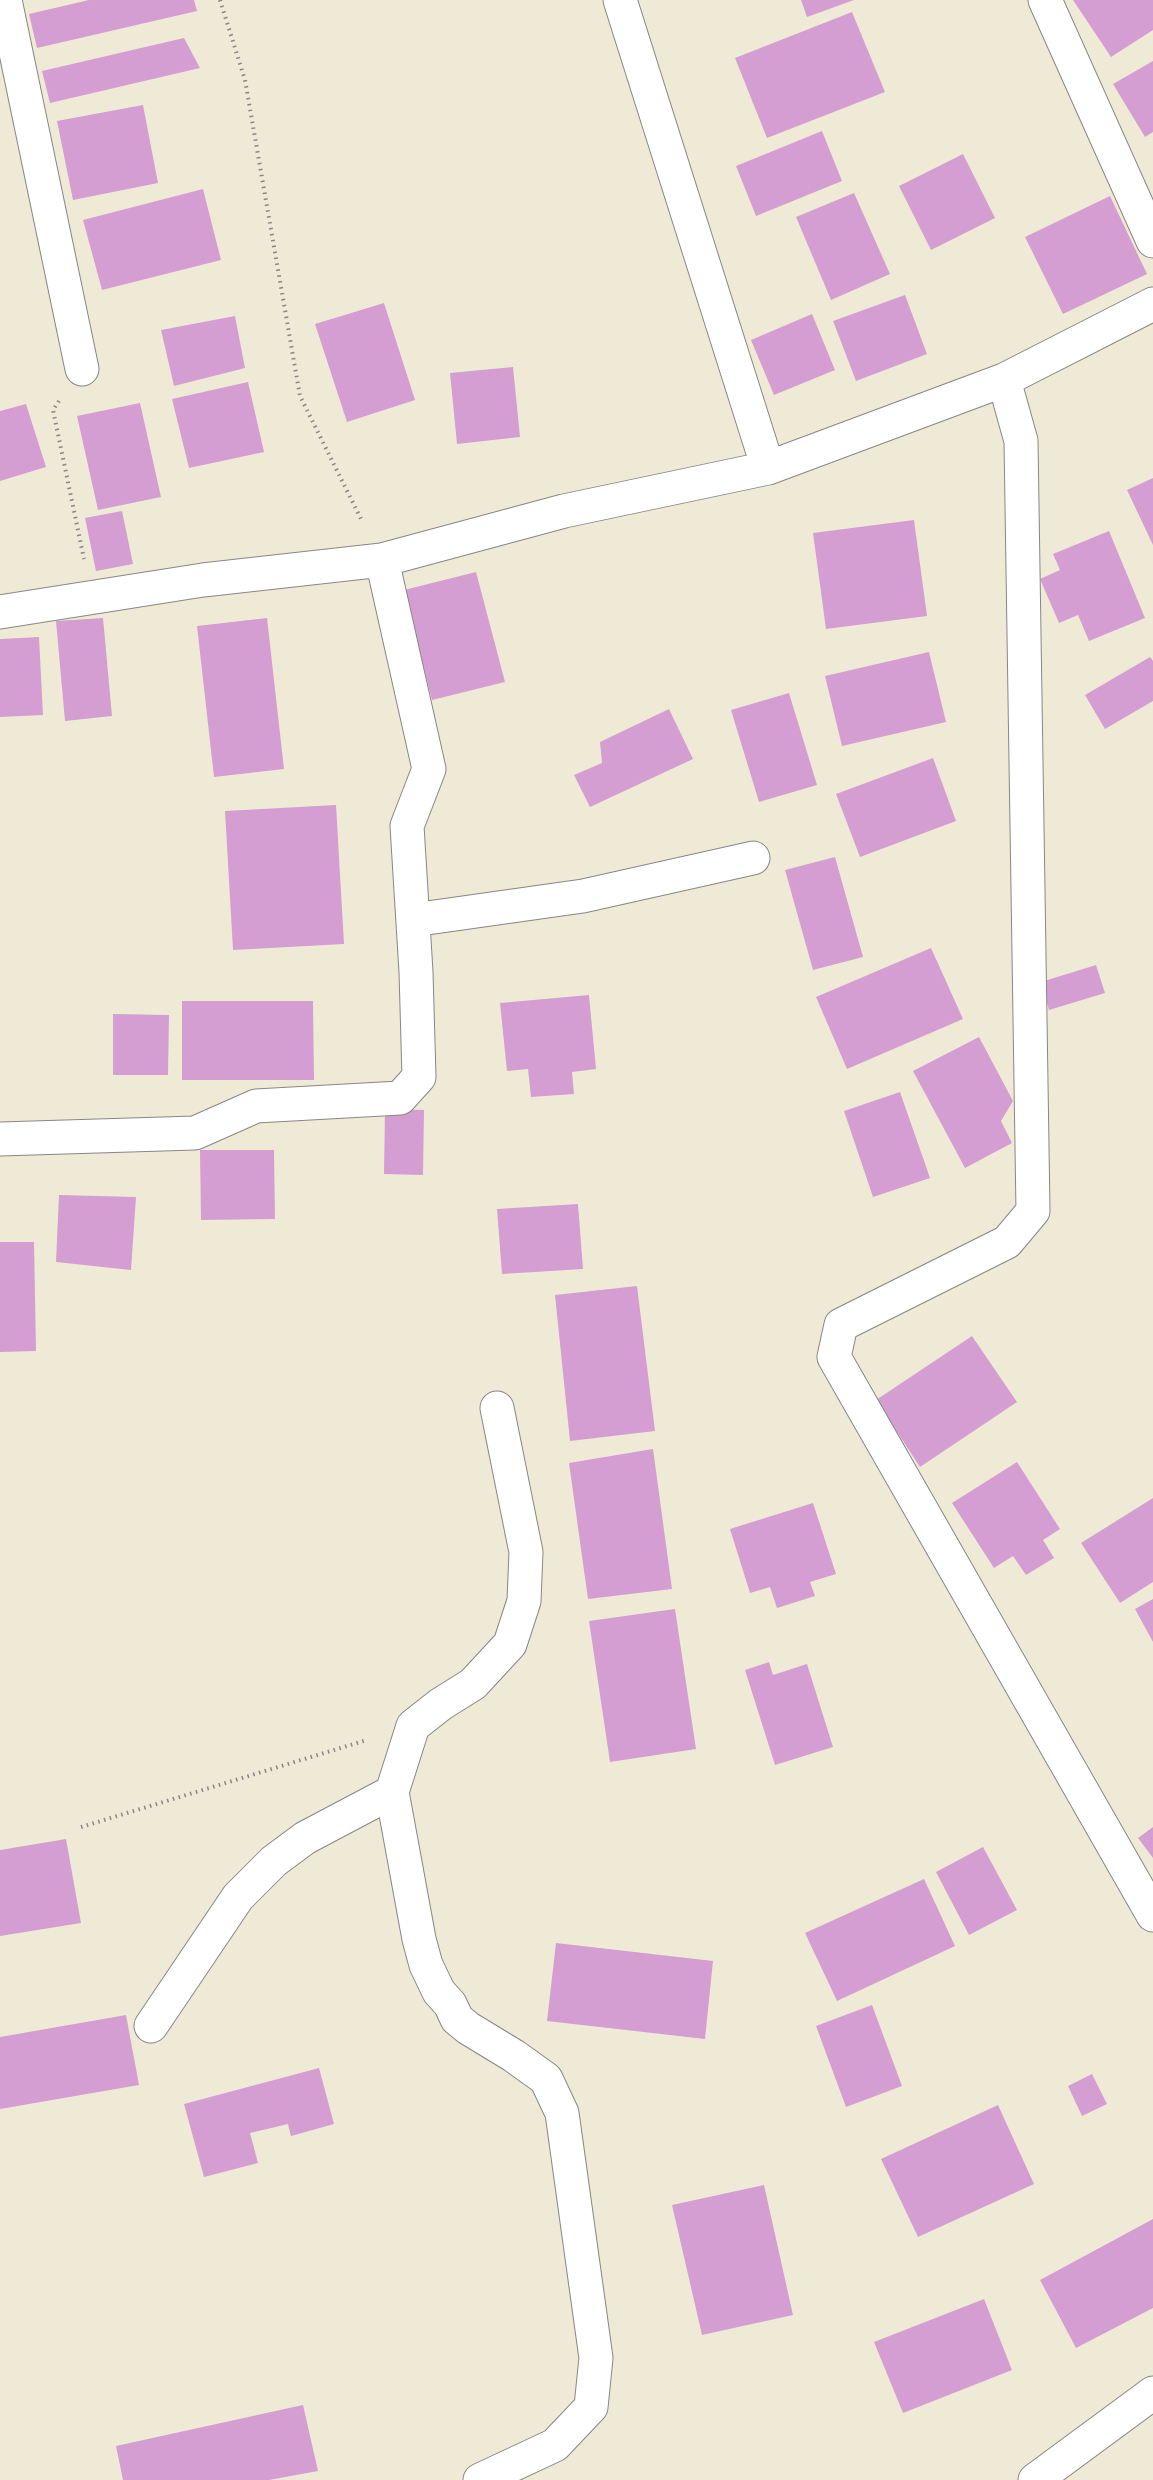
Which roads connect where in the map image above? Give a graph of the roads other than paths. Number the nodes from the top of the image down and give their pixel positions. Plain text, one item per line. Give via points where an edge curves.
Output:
1 (4, 0) edge
2 (620, 0) edge
3 (1045, 0) edge
4 (1153, 241) edge
5 (1153, 304) edge
6 (82, 369) road end
7 (1005, 380) junction
8 (768, 468) junction
9 (382, 560) junction
10 (0, 612) edge
11 (753, 858) dead end
12 (412, 920) junction
13 (0, 1139) edge
14 (496, 1408) dead end
15 (392, 1792) junction
16 (1153, 1915) edge
17 (151, 2026) dead end
18 (1153, 2392) edge
19 (480, 2480) edge
20 (1035, 2480) edge

1 - 6 street
2 - 8 street
3 - 4 street
5 - 7 street
7 - 8 street
7 - 16 street via 1021,441 1033,1211 1006,1242 841,1325 834,1358
8 - 9 street via 564,511
9 - 10 street via 203,580
9 - 12 street via 429,769 407,826
11 - 12 street via 583,896
12 - 13 street via 419,1077 400,1098 256,1106 195,1133
14 - 15 street via 526,1552 524,1601 510,1644 473,1684 413,1726
15 - 17 street via 305,1838 238,1897
15 - 19 street via 419,1939 439,1992 468,2028 546,2079 562,2113 596,2358 591,2408 555,2445
18 - 20 street

